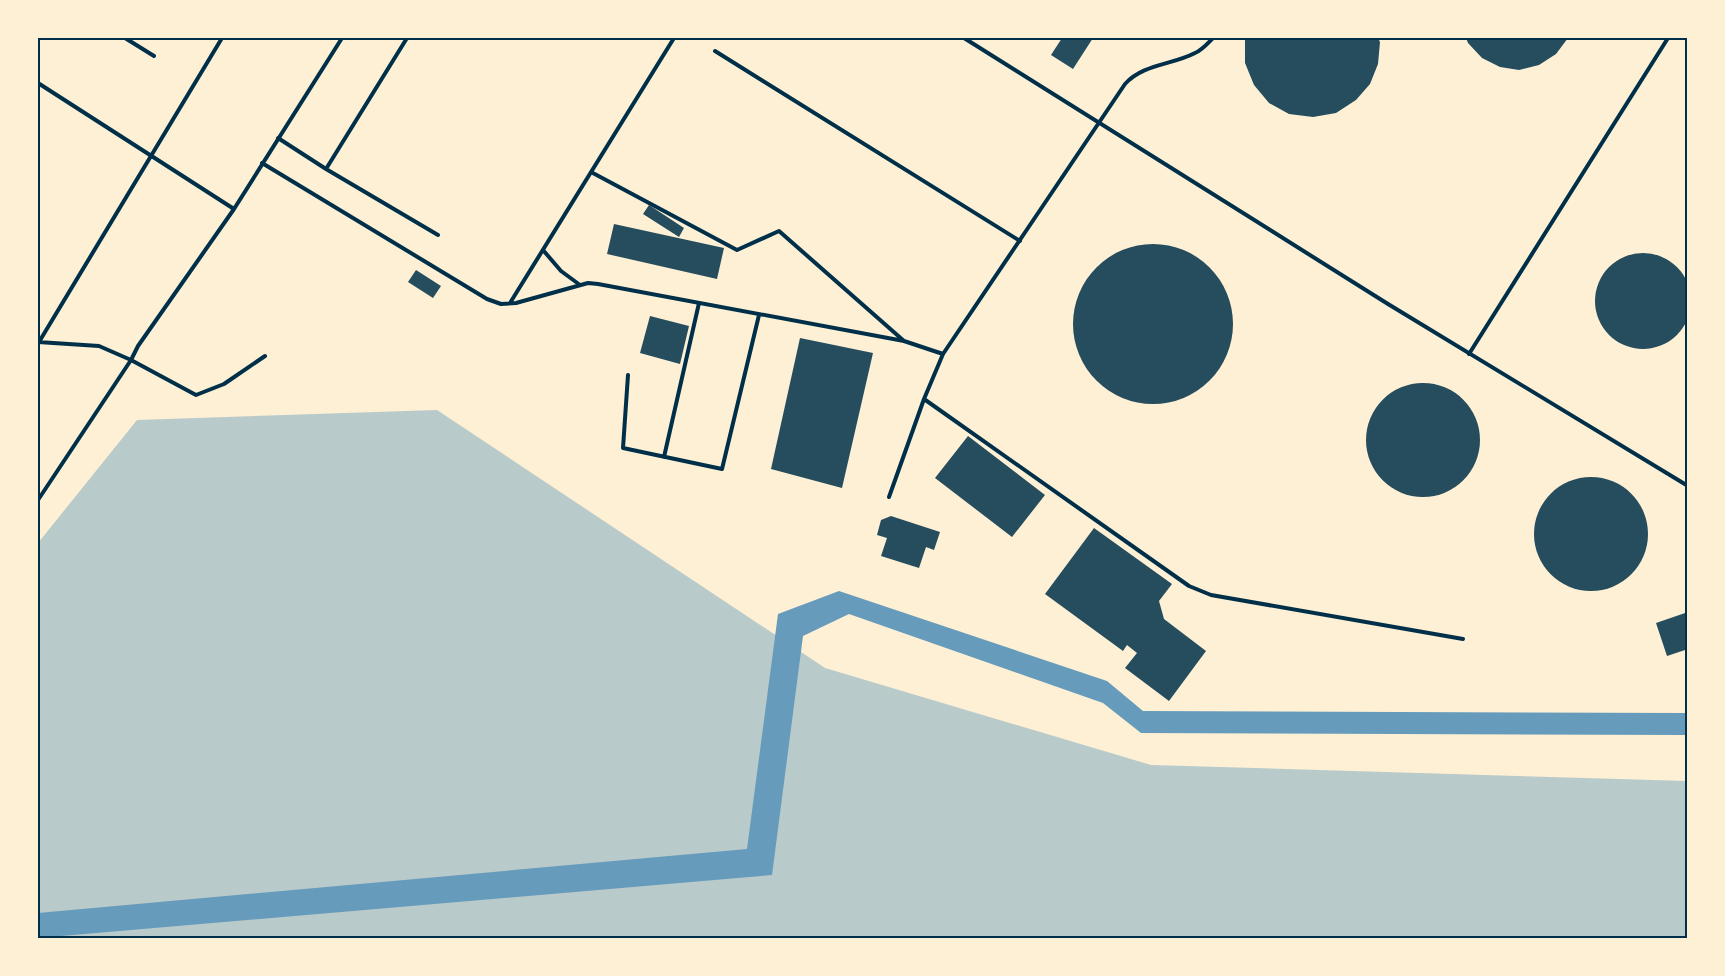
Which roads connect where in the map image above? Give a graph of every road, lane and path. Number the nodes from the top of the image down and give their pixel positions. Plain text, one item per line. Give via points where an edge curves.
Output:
1 (125, 38) edge
2 (222, 38) edge
3 (342, 38) edge
4 (407, 38) edge
5 (674, 38) edge
6 (964, 38) edge
7 (1213, 38) edge
8 (1668, 38) edge
9 (715, 51) dead end
10 (154, 56) dead end
11 (38, 83) edge
12 (1100, 122) junction
13 (278, 138) junction
14 (150, 156) junction
15 (262, 163) junction
16 (326, 169) junction
17 (591, 172) junction
18 (234, 209) junction
19 (438, 235) dead end
20 (1020, 241) junction
21 (543, 250) junction
22 (580, 285) junction
23 (509, 303) junction
24 (699, 303) junction
25 (759, 315) junction
26 (904, 341) junction
27 (38, 342) edge
28 (943, 354) junction
29 (1469, 354) junction
30 (265, 356) dead end
31 (131, 360) junction
32 (628, 375) dead end
33 (924, 399) junction
34 (664, 458) junction
35 (1688, 486) edge
36 (889, 496) dead end
37 (38, 500) edge
38 (1464, 639) dead end

1 - 10 lane
2 - 14 lane
3 - 13 lane
4 - 16 lane
5 - 17 lane
6 - 12 lane
7 - 12 lane via 1195,53 1132,75
8 - 29 lane
9 - 20 lane
11 - 14 lane
12 - 20 lane
12 - 29 lane
13 - 15 lane
13 - 16 lane
14 - 18 lane
14 - 27 lane
15 - 18 lane
15 - 23 lane via 487,300
16 - 19 lane
17 - 21 lane
17 - 26 lane via 737,250 779,231
18 - 31 lane
20 - 28 lane
21 - 22 lane
21 - 23 lane
22 - 23 lane
22 - 24 lane via 598,284
24 - 25 lane
24 - 34 lane
25 - 26 lane
25 - 34 lane via 722,469
26 - 28 lane
27 - 31 lane via 99,346
28 - 33 lane
29 - 35 lane
30 - 31 lane via 224,384 196,395
31 - 37 lane
32 - 34 lane via 623,448
33 - 36 lane
33 - 38 lane via 1189,586 1211,595

